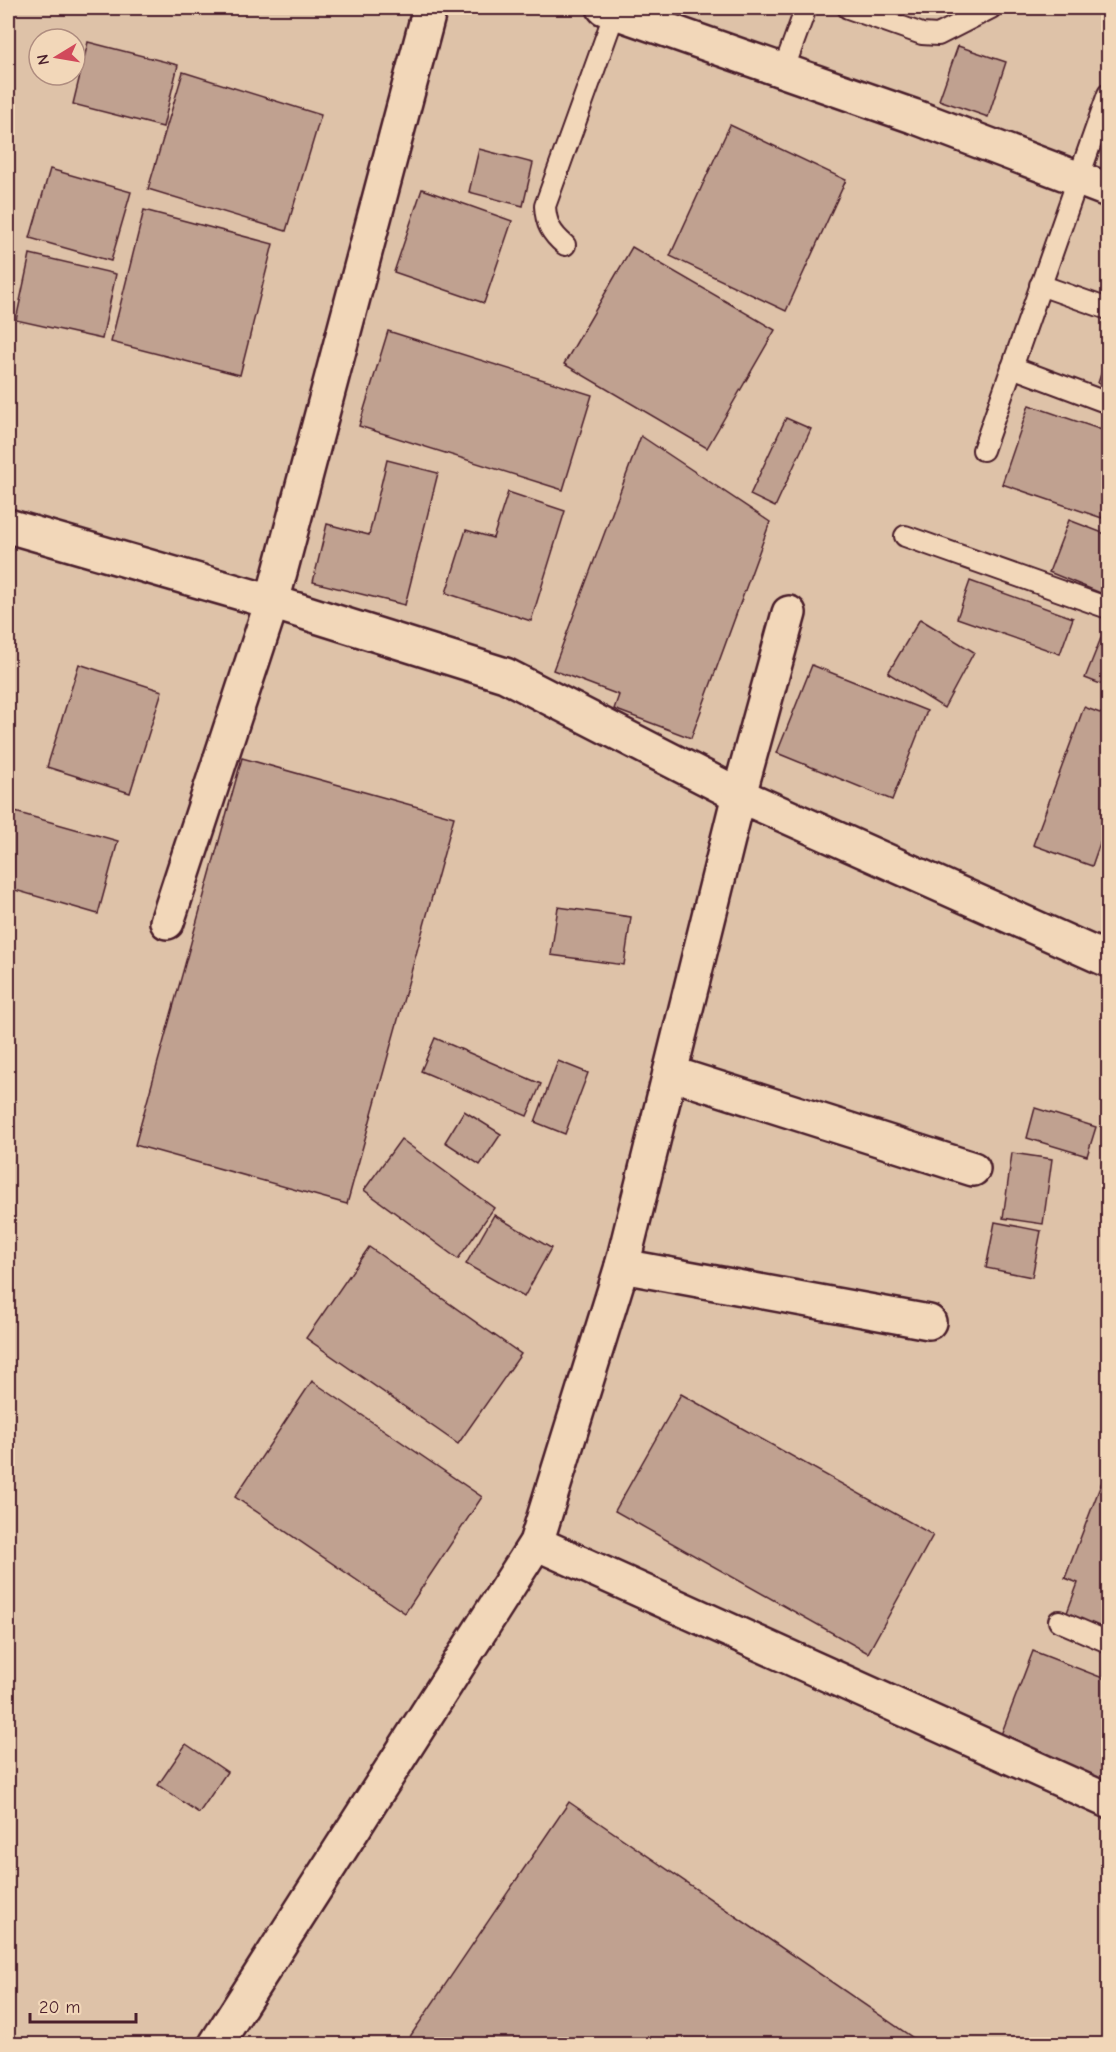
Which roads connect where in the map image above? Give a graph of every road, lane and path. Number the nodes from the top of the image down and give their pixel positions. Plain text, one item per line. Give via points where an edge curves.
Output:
1 (430, 8) edge
2 (806, 8) edge
3 (848, 8) edge
4 (991, 8) edge
5 (609, 10) edge
6 (783, 71) junction
7 (1108, 94) edge
8 (1078, 178) junction
9 (1108, 190) edge
10 (565, 245) dead end
11 (1040, 285) junction
12 (1108, 309) edge
13 (1012, 367) junction
14 (1108, 403) edge
15 (983, 450) dead end
16 (8, 526) edge
17 (905, 536) dead end
18 (272, 602) junction
19 (1108, 608) edge
20 (789, 613) dead end
21 (739, 795) junction
22 (167, 922) dead end
23 (1108, 960) edge
24 (670, 1073) junction
25 (972, 1169) dead end
26 (622, 1266) junction
27 (929, 1322) dead end
28 (537, 1543) junction
29 (1059, 1621) dead end
30 (1108, 1642) edge
31 (1108, 1801) edge
32 (216, 2044) edge

1 - 18 street
2 - 6 lane
3 - 4 lane via 921,34 938,35
5 - 6 street
5 - 10 lane via 545,206 552,233
6 - 8 street
7 - 8 lane
8 - 9 street
8 - 11 lane
11 - 12 lane
11 - 13 lane
13 - 14 lane
13 - 15 lane
16 - 18 street
17 - 19 lane
18 - 21 street via 505,675
18 - 22 street
20 - 21 street
21 - 23 street
21 - 24 street
24 - 25 street
24 - 26 street
26 - 27 street
26 - 28 street
28 - 31 street
28 - 32 street
29 - 30 lane

